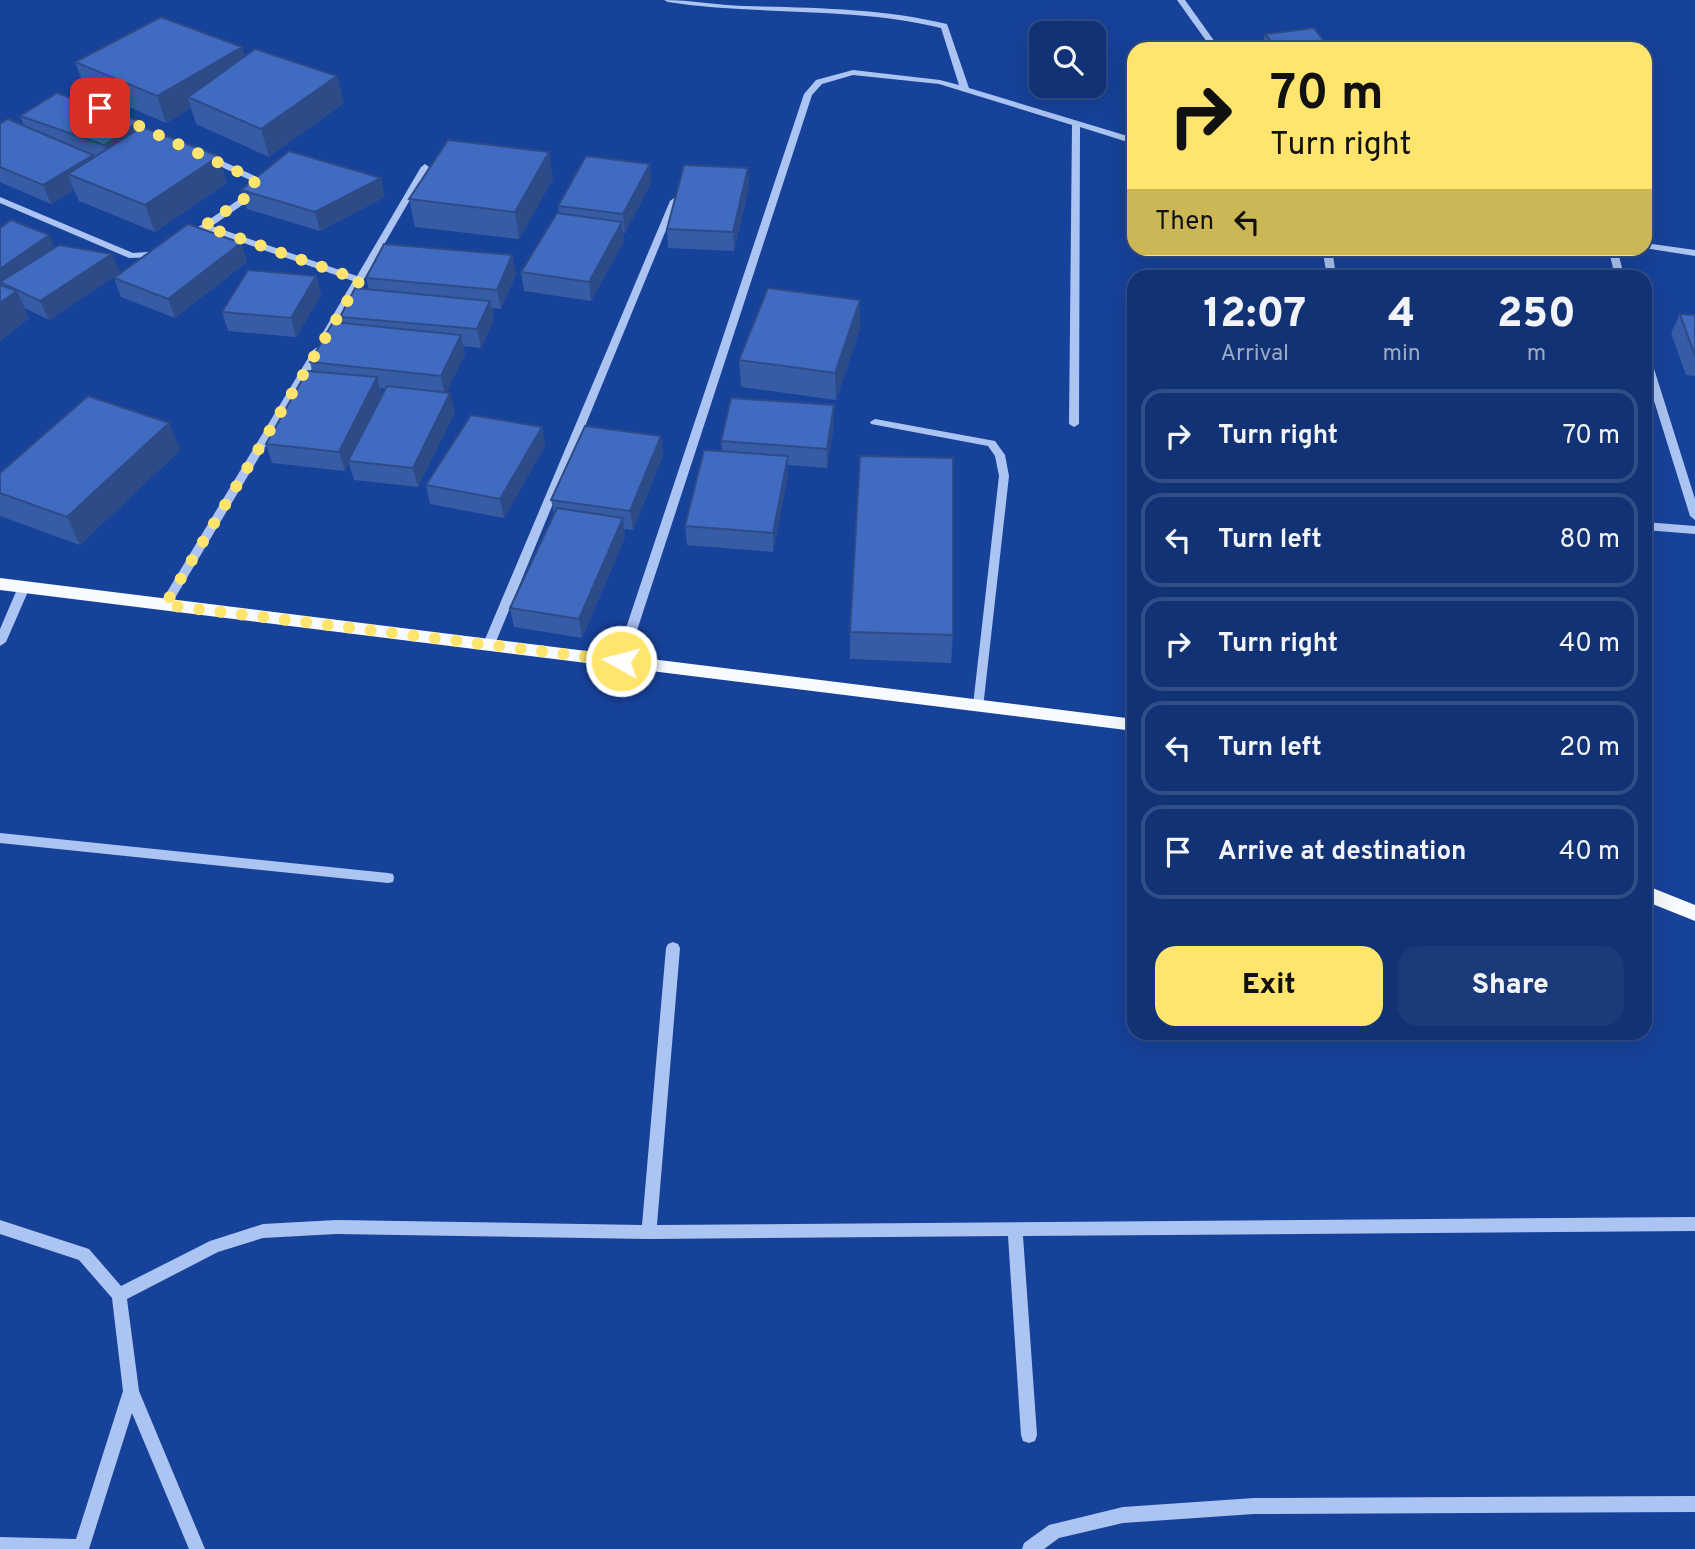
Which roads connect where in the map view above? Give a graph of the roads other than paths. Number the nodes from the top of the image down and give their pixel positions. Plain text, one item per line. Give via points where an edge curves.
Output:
1 (668, 0) edge
2 (1181, 0) edge
3 (1211, 42) edge
4 (965, 90) junction
5 (1076, 124) junction
6 (1127, 139) edge
7 (195, 151) edge
8 (425, 167) dead end
9 (0, 200) edge
10 (674, 201) edge
11 (204, 226) junction
12 (1652, 247) edge
13 (1695, 253) edge
14 (360, 280) junction
15 (1652, 378) edge
16 (875, 422) dead end
17 (1074, 424) dead end
18 (1695, 516) edge
19 (1652, 527) edge
20 (1695, 530) edge
21 (0, 584) edge
22 (24, 587) junction
23 (165, 605) junction
24 (0, 642) edge
25 (489, 645) junction
26 (621, 661) junction
27 (979, 705) junction
28 (1127, 723) edge
29 (0, 838) edge
30 (388, 878) dead end
31 (1652, 897) edge
32 (1695, 913) edge
33 (673, 948) dead end
34 (1695, 1224) edge
35 (0, 1227) edge
36 (1015, 1229) junction
37 (649, 1232) junction
38 (120, 1295) junction
39 (131, 1391) junction
40 (1029, 1435) dead end
41 (1695, 1504) edge
42 (0, 1545) edge
43 (81, 1549) edge
44 (197, 1549) edge
45 (1030, 1549) edge

1 - 4 street via 704,7 919,17 944,26
2 - 3 street
4 - 5 street
4 - 26 street via 940,82 853,72 819,82 808,94
5 - 6 street
5 - 17 street
7 - 11 street via 254,179 255,186 251,194
8 - 14 street
9 - 11 street via 132,256 164,253
10 - 25 street
11 - 14 street
12 - 13 street
14 - 23 street
15 - 18 street
16 - 27 street via 991,443 1000,455 1004,476
19 - 20 street
21 - 22 main road
22 - 23 main road
22 - 24 street
23 - 25 main road
25 - 26 main road
26 - 27 main road
27 - 28 main road
29 - 30 street
31 - 32 main road
33 - 37 street
34 - 36 street
35 - 38 street via 84,1255
36 - 37 street
36 - 40 street
37 - 38 street via 336,1227 263,1231 215,1246
38 - 39 street
39 - 43 street
39 - 44 street
41 - 45 street via 1254,1506 1123,1515 1055,1531
42 - 43 street

